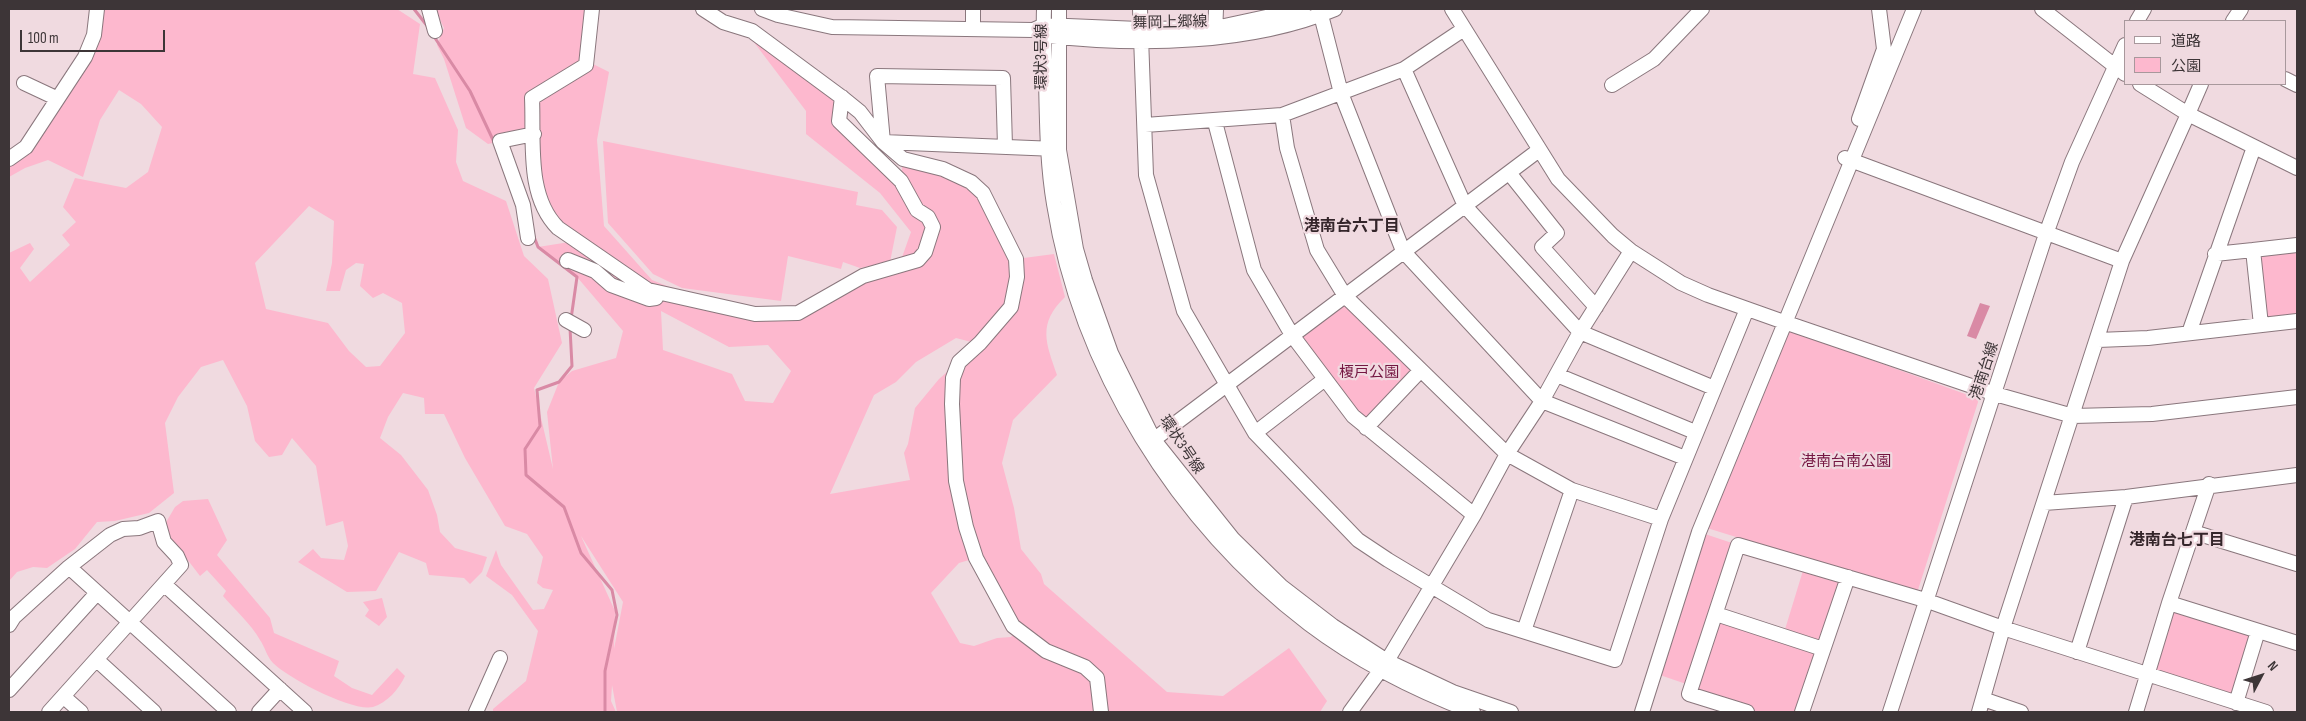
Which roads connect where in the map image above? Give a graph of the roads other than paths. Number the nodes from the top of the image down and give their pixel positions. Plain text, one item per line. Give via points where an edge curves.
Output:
1 (97, 9) edge
2 (429, 9) edge
3 (592, 9) edge
4 (703, 9) edge
5 (762, 9) edge
6 (973, 9) edge
7 (1044, 9) edge
8 (1058, 9) edge
9 (1140, 9) edge
10 (1216, 9) edge
11 (1303, 9) edge
12 (1336, 9) edge
13 (1452, 9) edge
14 (1702, 9) edge
15 (1880, 9) edge
16 (1914, 9) edge
17 (2042, 9) edge
18 (2144, 9) edge
19 (2241, 9) edge
20 (1321, 15) junction
21 (2138, 20) edge
22 (2234, 20) edge
23 (973, 29) junction
24 (1464, 29) junction
25 (1040, 30) junction
26 (435, 31) dead end
27 (1058, 32) junction
28 (1215, 33) junction
29 (1140, 35) junction
30 (2124, 49) edge
31 (1404, 69) junction
32 (2119, 70) edge
33 (24, 83) dead end
34 (1612, 85) dead end
35 (2142, 85) edge
36 (2201, 85) edge
37 (1341, 93) junction
38 (56, 98) junction
39 (842, 98) junction
40 (2188, 114) junction
41 (1282, 115) junction
42 (1215, 122) junction
43 (1145, 126) junction
44 (534, 134) junction
45 (882, 142) junction
46 (1005, 146) junction
47 (2254, 147) junction
48 (1053, 149) junction
49 (1540, 150) junction
50 (9, 159) edge
51 (1852, 161) junction
52 (2297, 168) edge
53 (1510, 174) junction
54 (1465, 206) junction
55 (2046, 234) junction
56 (527, 235) dead end
57 (2297, 245) edge
58 (2253, 250) junction
59 (1404, 251) junction
60 (1631, 252) junction
61 (2215, 254) junction
62 (567, 261) dead end
63 (2122, 261) junction
64 (664, 293) junction
65 (1345, 296) junction
66 (1596, 307) junction
67 (1747, 309) junction
68 (2297, 321) edge
69 (1784, 322) junction
70 (2261, 325) junction
71 (1580, 332) junction
72 (2189, 333) junction
73 (1292, 335) junction
74 (2098, 340) junction
75 (1420, 371) junction
76 (1557, 375) junction
77 (1325, 379) junction
78 (1227, 385) junction
79 (1714, 388) junction
80 (1994, 394) junction
81 (2297, 397) edge
82 (1542, 401) junction
83 (2073, 416) junction
84 (1366, 428) junction
85 (1695, 432) junction
86 (1255, 433) junction
87 (1150, 442) junction
88 (1507, 454) junction
89 (1685, 458) junction
90 (2297, 475) edge
91 (2209, 484) junction
92 (1572, 490) junction
93 (2126, 496) junction
94 (2044, 503) junction
95 (1474, 515) junction
96 (1661, 519) junction
97 (2193, 532) junction
98 (2297, 564) edge
99 (69, 567) junction
100 (1848, 577) junction
101 (1431, 584) junction
102 (165, 585) junction
103 (97, 593) junction
104 (1925, 600) junction
105 (2169, 604) junction
106 (1716, 614) junction
107 (130, 623) junction
108 (9, 625) edge
109 (2003, 628) junction
110 (1524, 631) junction
111 (2258, 631) junction
112 (2297, 643) edge
113 (1823, 649) junction
114 (2077, 652) junction
115 (500, 658) dead end
116 (97, 660) junction
117 (1384, 665) junction
118 (2148, 675) junction
119 (9, 690) edge
120 (280, 690) junction
121 (64, 697) junction
122 (2236, 703) junction
123 (1981, 706) edge
124 (50, 712) edge
125 (81, 712) edge
126 (154, 712) edge
127 (229, 712) edge
128 (259, 712) edge
129 (305, 712) edge
130 (476, 712) edge
131 (1101, 712) edge
132 (1350, 712) edge
133 (1473, 712) edge
134 (1511, 712) edge
135 (1642, 712) edge
136 (1747, 712) edge
137 (1802, 712) edge
138 (1890, 712) edge
139 (2021, 712) edge
140 (2136, 712) edge
141 (2266, 712) edge

1 - 38 street via 94,35 85,57
2 - 26 street
3 - 44 street via 586,65 532,98
4 - 39 street via 723,22 752,31
5 - 23 street, 舞岡上郷線 via 832,27
6 - 23 street
7 - 25 street, 環状3号線
8 - 27 street, 環状3号線
9 - 29 street
10 - 28 street
11 - 28 street, 舞岡上郷線
12 - 20 street, 舞岡上郷線
13 - 24 street
14 - 34 street via 1654,59
15 - 51 street via 1884,49 1844,159
16 - 51 street
17 - 32 street
18 - 21 street
19 - 22 street
20 - 28 street, 舞岡上郷線 via 1269,30
20 - 37 street
23 - 25 street, 舞岡上郷線
24 - 31 street
24 - 49 street
25 - 27 street, 舞岡上郷線
25 - 48 street, 環状3号線
27 - 29 street, 舞岡上郷線
27 - 48 street, 環状3号線
28 - 29 street, 舞岡上郷線
29 - 43 street
30 - 32 street, 港南台線
31 - 37 street
31 - 54 street
32 - 55 street, 港南台線 via 2072,162
33 - 38 street
35 - 40 street
36 - 40 street
37 - 41 street
37 - 59 street
38 - 50 street via 26,147
39 - 45 street via 860,112
39 - 64 street via 839,121 901,181 916,210 930,222 932,227 925,252 918,260 863,276 798,313 755,314
40 - 47 street
40 - 63 street
41 - 42 street
41 - 65 street via 1287,148 1318,250
42 - 43 street
42 - 73 street via 1254,270
43 - 78 street via 1146,175 1184,311
44 - 56 street via 500,141 524,213
44 - 64 street via 536,188 548,218 631,280 648,290
45 - 46 street
45 - 46 street via 877,76 1003,78
45 - 131 street via 902,159 942,169 971,182 983,193 1016,259 1017,277 1011,307 959,362 953,378 956,481 976,558 1013,626 1046,651 1085,667 1097,678
46 - 48 street
47 - 52 street
47 - 61 street
48 - 87 street, 環状3号線 via 1085,280 1111,352
49 - 53 street
49 - 60 street via 1576,200
51 - 55 street
51 - 69 street
53 - 54 street
53 - 66 street via 1557,233 1542,246
54 - 59 street
54 - 71 street
55 - 63 street
55 - 80 street, 港南台線
57 - 58 street
58 - 61 street
58 - 70 street
59 - 65 street
59 - 82 street
60 - 66 street
60 - 67 street via 1681,283
61 - 72 street
62 - 64 street via 595,271 611,286 634,294 657,298
63 - 74 street
65 - 73 street
65 - 75 street
66 - 71 street
67 - 69 street
67 - 79 street
68 - 70 street
69 - 80 street
69 - 135 street via 1699,532
70 - 72 street
71 - 76 street
71 - 79 street
72 - 74 street
73 - 77 street
73 - 78 street
74 - 83 street
75 - 84 street
75 - 88 street
76 - 82 street
76 - 85 street
77 - 84 street
77 - 86 street
78 - 86 street
78 - 87 street
79 - 85 street
80 - 83 street
80 - 104 street, 港南台線
81 - 83 street via 2152,414
82 - 88 street
82 - 89 street
83 - 94 street
84 - 95 street
85 - 89 street
86 - 101 street via 1358,540
87 - 117 street, 環状3号線 via 1233,539 1281,586
88 - 92 street
88 - 95 street
89 - 96 street
90 - 91 street
91 - 93 street
91 - 97 street
92 - 96 street
92 - 110 street
93 - 94 street
93 - 114 street
94 - 109 street
95 - 101 street
96 - 110 street via 1616,660
97 - 98 street
97 - 105 street
99 - 102 street via 110,535 158,521 164,542 181,565
99 - 103 street
99 - 108 street
100 - 104 street
100 - 106 street via 1738,545
100 - 113 street
101 - 110 street via 1488,620
101 - 117 street
102 - 107 street
102 - 120 street
103 - 107 street
103 - 119 street
104 - 109 street
104 - 138 street, 港南台線
105 - 111 street
105 - 118 street
106 - 113 street
106 - 136 street via 1689,694
107 - 116 street
107 - 127 street
109 - 114 street
109 - 123 street
111 - 112 street
111 - 122 street
113 - 137 street
114 - 118 street
115 - 130 street
116 - 121 street
116 - 126 street
117 - 132 street
117 - 133 street, 環状3号線
117 - 134 street, 環状3号線
118 - 122 street
118 - 140 street
120 - 128 street
120 - 129 street
121 - 124 street
121 - 125 street
122 - 141 street
123 - 139 street

